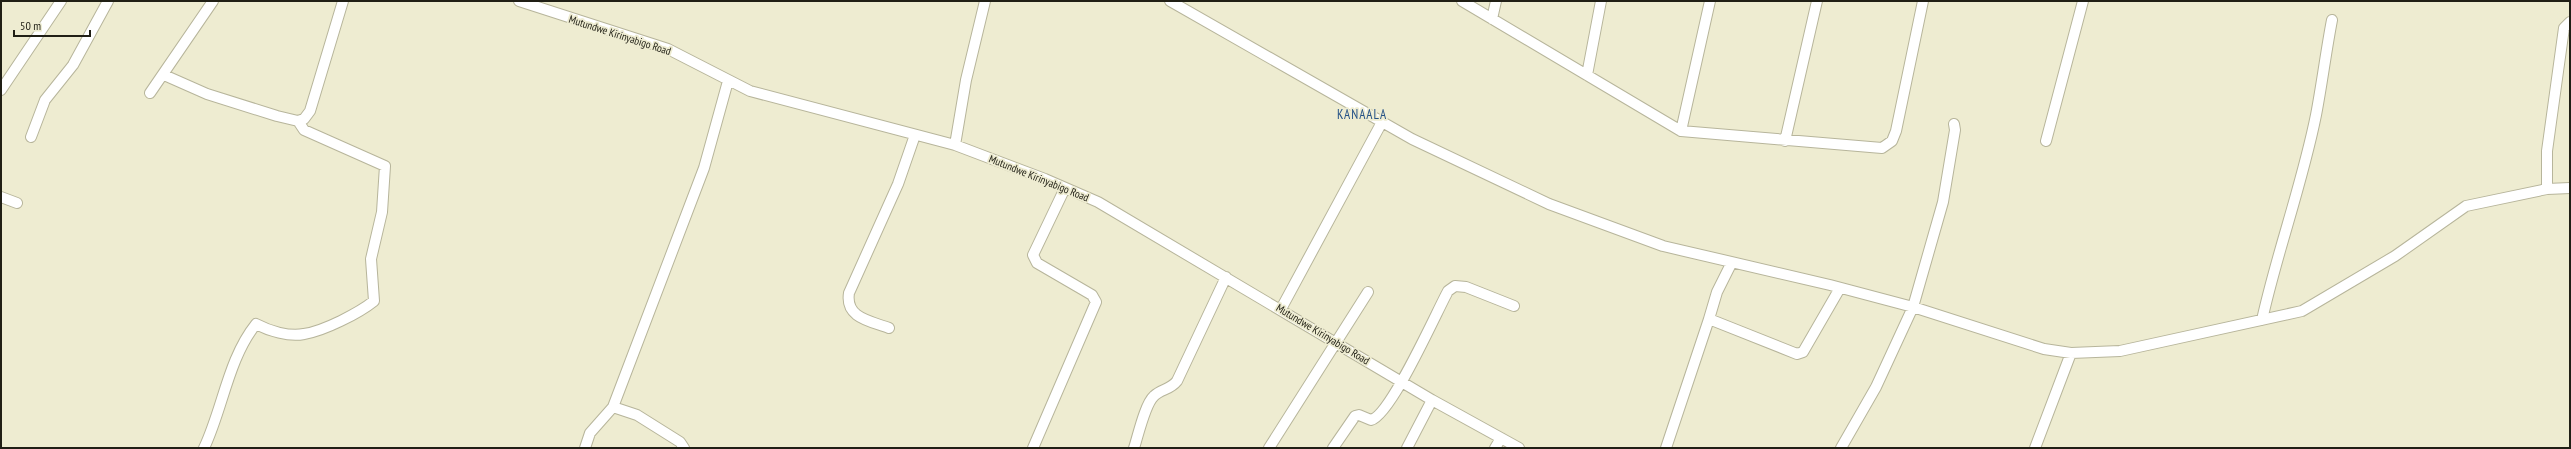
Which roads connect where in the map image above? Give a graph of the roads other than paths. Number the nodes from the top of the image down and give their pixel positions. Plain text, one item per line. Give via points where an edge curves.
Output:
1 (61, 1) edge
2 (108, 1) edge
3 (213, 1) edge
4 (343, 1) edge
5 (519, 1) edge
6 (985, 1) edge
7 (1170, 1) edge
8 (1462, 1) edge
9 (1496, 1) edge
10 (1601, 1) edge
11 (1710, 1) edge
12 (1817, 1) edge
13 (1923, 1) edge
14 (2083, 1) edge
15 (1185, 5) edge
16 (1492, 19) junction
17 (2332, 20) dead end
18 (2570, 22) edge
19 (164, 75) junction
20 (1587, 75) junction
21 (728, 81) junction
22 (1, 90) edge
23 (150, 94) dead end
24 (298, 121) junction
25 (1382, 122) junction
26 (1954, 124) dead end
27 (1681, 131) junction
28 (915, 135) junction
29 (31, 138) dead end
30 (1785, 141) junction
31 (2046, 141) dead end
32 (955, 145) junction
33 (1065, 188) junction
34 (2570, 188) edge
35 (2547, 189) junction
36 (1, 197) edge
37 (17, 203) dead end
38 (1731, 264) junction
39 (1226, 277) junction
40 (1840, 288) junction
41 (1368, 292) dead end
42 (1514, 306) dead end
43 (1913, 308) junction
44 (1282, 309) junction
45 (1709, 319) junction
46 (2262, 320) junction
47 (889, 328) dead end
48 (1337, 342) junction
49 (2071, 353) junction
50 (1402, 380) junction
51 (1432, 400) junction
52 (613, 406) junction
53 (1502, 438) junction
54 (204, 448) edge
55 (585, 448) edge
56 (684, 448) edge
57 (1034, 448) edge
58 (1134, 448) edge
59 (1269, 448) edge
60 (1333, 448) edge
61 (1406, 448) edge
62 (1495, 448) edge
63 (1519, 448) edge
64 (1666, 448) edge
65 (1840, 448) edge
66 (2035, 448) edge

1 - 22 street
2 - 29 street via 73,65 45,100
3 - 19 street
4 - 24 street via 310,111 304,119
5 - 21 street, Mutundwe Kirinyabigo Road via 668,49
6 - 32 street via 966,80
7 - 15 street
8 - 16 street
9 - 16 street
10 - 20 street
11 - 27 street
12 - 30 street
13 - 30 street via 1896,131 1888,145 1882,148
14 - 31 street
15 - 25 street
16 - 20 street
17 - 46 street via 2316,116
18 - 35 street via 2564,28 2547,151
19 - 23 street
19 - 24 street via 207,94
20 - 27 street
21 - 28 street, Mutundwe Kirinyabigo Road via 750,91
21 - 52 street via 704,168
24 - 54 street via 304,130 385,166 382,212 371,258 374,300 359,313 304,334 269,331 256,324 244,340 215,425
25 - 38 street via 1454,161 1549,204 1663,246
25 - 44 street
26 - 43 street via 1942,202
27 - 30 street
28 - 32 street, Mutundwe Kirinyabigo Road
28 - 47 street via 898,184 849,294 848,302 855,315
32 - 33 street, Mutundwe Kirinyabigo Road
33 - 39 street, Mutundwe Kirinyabigo Road via 1098,202
33 - 57 street via 1033,251 1033,258 1037,263 1092,295 1096,302
34 - 35 street
35 - 46 street via 2466,206 2395,256 2312,306
36 - 37 street
38 - 40 street
38 - 45 street via 1717,292
39 - 44 street, Mutundwe Kirinyabigo Road
39 - 58 street via 1177,381 1154,396 1149,403
40 - 43 street
40 - 45 street via 1800,353
41 - 48 street
42 - 50 street via 1466,287 1455,286 1448,291
43 - 49 street via 2044,349
43 - 65 street via 1876,386
44 - 48 street, Mutundwe Kirinyabigo Road
45 - 64 street
46 - 49 street via 2120,351
48 - 50 street, Mutundwe Kirinyabigo Road
48 - 59 street
49 - 66 street
50 - 51 street, Mutundwe Kirinyabigo Road
50 - 60 street via 1380,415 1371,420 1355,416
51 - 53 street, Mutundwe Kirinyabigo Road
51 - 61 street
52 - 55 street via 590,433
52 - 56 street via 637,415 680,442
53 - 62 street
53 - 63 street, Mutundwe Kirinyabigo Road

